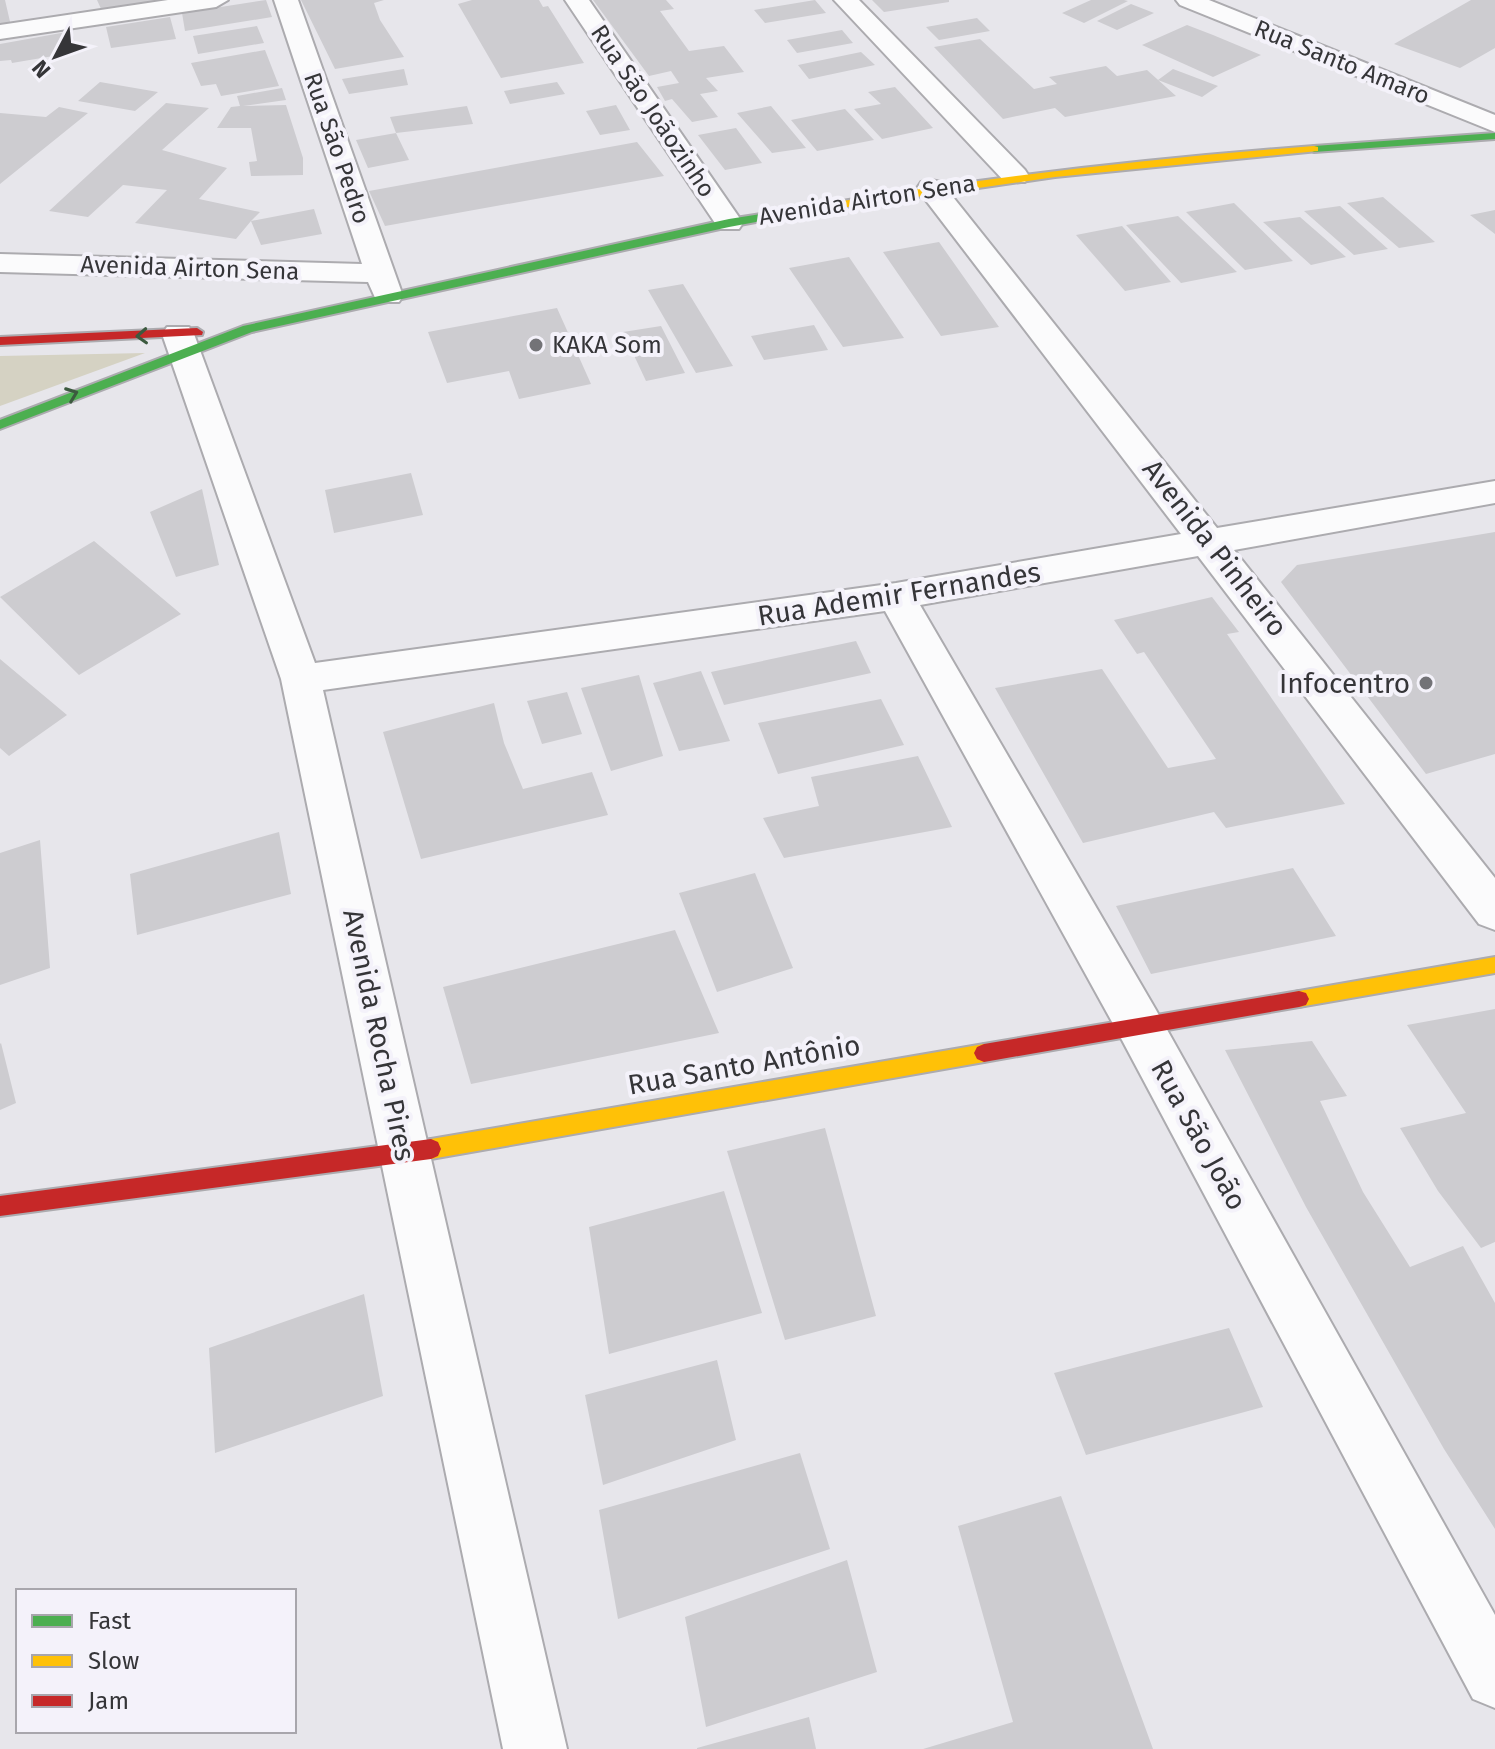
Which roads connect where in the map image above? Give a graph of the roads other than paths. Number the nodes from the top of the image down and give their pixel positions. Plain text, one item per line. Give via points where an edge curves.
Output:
1 (216, 0) edge
2 (286, 0) edge
3 (577, 0) edge
4 (846, 0) edge
5 (1188, 0) edge
6 (0, 32) edge
7 (1495, 124) edge
8 (1495, 136) edge
9 (1015, 176) junction
10 (931, 188) junction
11 (729, 223) junction
12 (0, 263) edge
13 (384, 285) junction
14 (0, 341) edge
15 (180, 343) junction
16 (0, 425) edge
17 (1495, 492) edge
18 (1212, 543) junction
19 (896, 596) junction
20 (301, 679) junction
21 (1495, 911) edge
22 (1495, 965) edge
23 (1139, 1025) junction
24 (406, 1153) junction
25 (0, 1206) edge
26 (1495, 1677) edge
27 (535, 1749) edge

1 - 6 street
2 - 13 street, Rua São Pedro
3 - 11 street, Rua São Joãozinho
4 - 9 street
5 - 7 street, Rua Santo Amaro
8 - 9 main road, Avenida Airton Sena via 1142,161
9 - 10 main road, Avenida Airton Sena
10 - 11 main road, Avenida Airton Sena
10 - 18 street, Avenida Pinheiro
11 - 13 main road, Avenida Airton Sena
12 - 13 street, Avenida Airton Sena
13 - 15 main road, Avenida Airton Sena via 248,329
15 -> 14 main road, Avenida Airton Sena
16 -> 15 main road, Avenida Airton Sena
15 - 20 street, Avenida Rocha Pires
17 - 18 street, Rua Ademir Fernandes
18 - 19 street, Rua Ademir Fernandes
18 - 21 street, Avenida Pinheiro
19 - 20 street, Rua Ademir Fernandes
19 - 23 street, Rua São João
20 - 24 street, Avenida Rocha Pires
22 - 23 main road, Rua Santo Antônio
23 - 24 main road, Rua Santo Antônio
23 - 26 street, Rua São João
24 - 25 main road, Rua Santo Antônio
24 - 27 street, Avenida Rocha Pires

